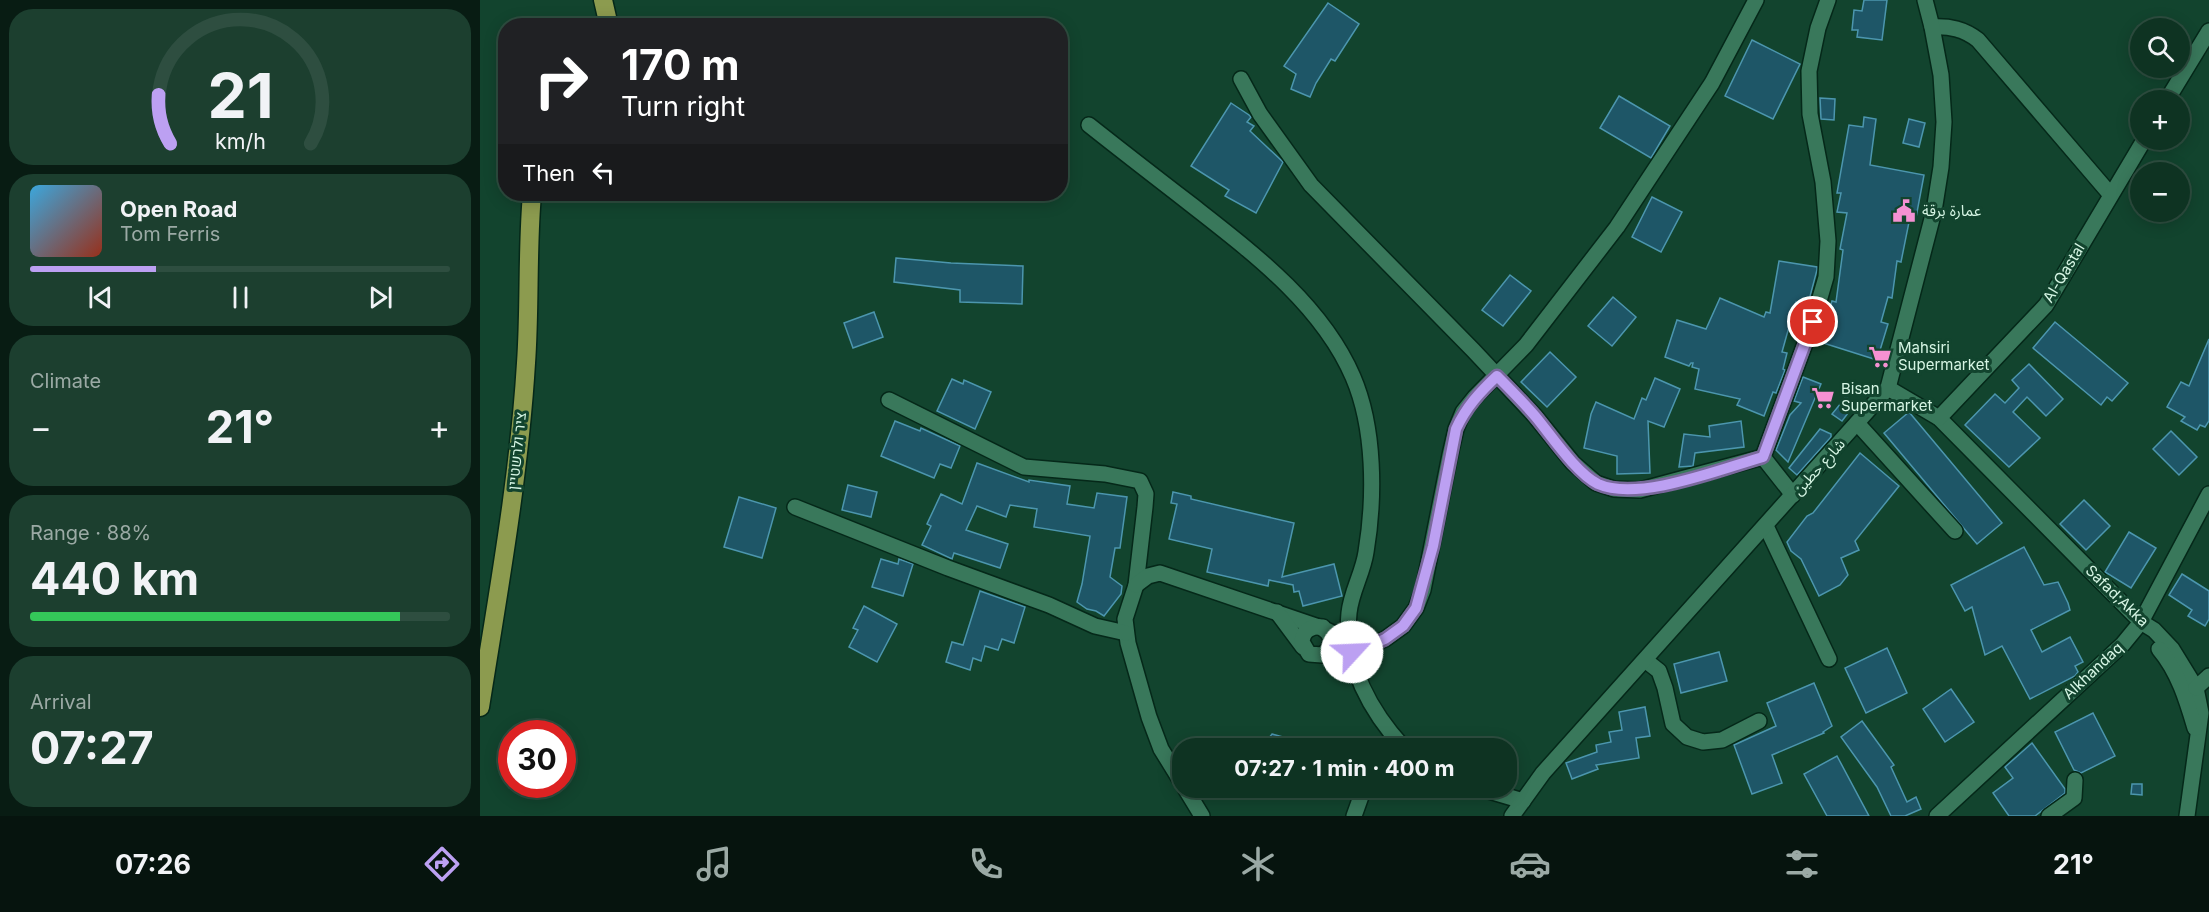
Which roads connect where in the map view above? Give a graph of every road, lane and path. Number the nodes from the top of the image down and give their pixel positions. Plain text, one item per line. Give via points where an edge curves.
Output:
1 (603, 0) edge
2 (1756, 0) edge
3 (1828, 0) edge
4 (1925, 0) edge
5 (607, 18) edge
6 (1932, 27) junction
7 (2209, 32) edge
8 (1241, 80) dead end
9 (2173, 90) edge
10 (1089, 125) dead end
11 (2138, 150) edge
12 (2110, 194) junction
13 (530, 201) edge
14 (1497, 376) junction
15 (1888, 388) junction
16 (889, 400) dead end
17 (1938, 418) junction
18 (1857, 423) junction
19 (1763, 457) junction
20 (2209, 494) edge
21 (1793, 495) junction
22 (795, 507) dead end
23 (1766, 526) junction
24 (1955, 531) dead end
25 (1141, 542) junction
26 (1160, 573) junction
27 (1136, 585) junction
28 (1277, 612) junction
29 (1349, 612) junction
30 (2141, 622) junction
31 (1322, 628) junction
32 (1126, 633) junction
33 (1350, 641) junction
34 (1303, 647) junction
35 (1326, 652) junction
36 (1645, 660) junction
37 (1829, 660) dead end
38 (2209, 676) edge
39 (1358, 677) junction
40 (2196, 688) junction
41 (480, 707) edge
42 (1759, 721) dead end
43 (2197, 737) junction
44 (1392, 738) edge
45 (1172, 767) edge
46 (2074, 780) dead end
47 (1191, 798) edge
48 (1360, 798) edge
49 (1513, 798) edge
50 (1523, 801) junction
51 (1202, 816) edge
52 (1354, 816) edge
53 (1512, 816) edge
54 (1936, 816) edge
55 (2049, 816) edge
56 (2187, 816) edge

1 - 5 main road
2 - 14 street via 1712,82 1617,226 1526,345
3 - 19 street via 1809,71 1810,114 1823,182 1828,241 1826,277
4 - 6 street, شارع حطين
6 - 12 street via 1948,26 1978,40
6 - 15 street, شارع حطين via 1941,75 1941,167 1934,211
7 - 9 street
8 - 14 street via 1260,114 1311,185
10 - 29 street via 1258,258 1318,320 1338,347 1354,379 1371,463 1366,554
11 - 12 street, Al-Qastal
12 - 17 street, Al-Qastal via 2046,305
13 - 41 main road, ציר ולרשטיין via 522,411
14 - 19 street via 1574,463 1596,483 1614,489 1658,487
14 - 33 street via 1463,412 1456,429 1433,546 1416,608 1403,626 1385,639 1371,645
15 - 17 street, Safad;Akka
15 - 18 street, شارع حطين
16 - 25 street via 1024,467 1135,478 1146,494
17 - 30 street, Safad;Akka
18 - 21 street, شارع حطين
18 - 24 street
19 - 21 street
20 - 30 street, Alkhandaq
21 - 23 street, شارع حطين
22 - 32 street via 1095,626
23 - 36 street, شارع حطين
23 - 37 street
25 - 26 street via 1149,567
25 - 27 street
26 - 27 street
26 - 28 street
27 - 32 street via 1125,619
28 - 31 street
28 - 34 street
29 - 31 street via 1343,622
29 - 33 street
30 - 40 street, Safad;Akka via 2172,649
30 - 43 street via 2185,694
30 - 54 street, Alkhandaq via 2123,644
31 - 33 street
31 - 34 street via 1312,627 1304,633
31 - 35 street via 1331,639
32 - 45 street via 1149,717
33 - 35 street via 1339,650
33 - 39 street
34 - 35 street via 1313,656
35 - 39 street via 1340,659
36 - 42 street via 1659,671 1673,724 1687,737 1703,742 1722,740
36 - 50 street, شارع حطين via 1543,773
38 - 40 street
39 - 44 street
40 - 43 street, Safad;Akka via 2200,713
43 - 56 street, Safad;Akka
46 - 55 street via 2074,798
47 - 51 street
48 - 52 street
49 - 50 street
50 - 53 street, شارع حطين

